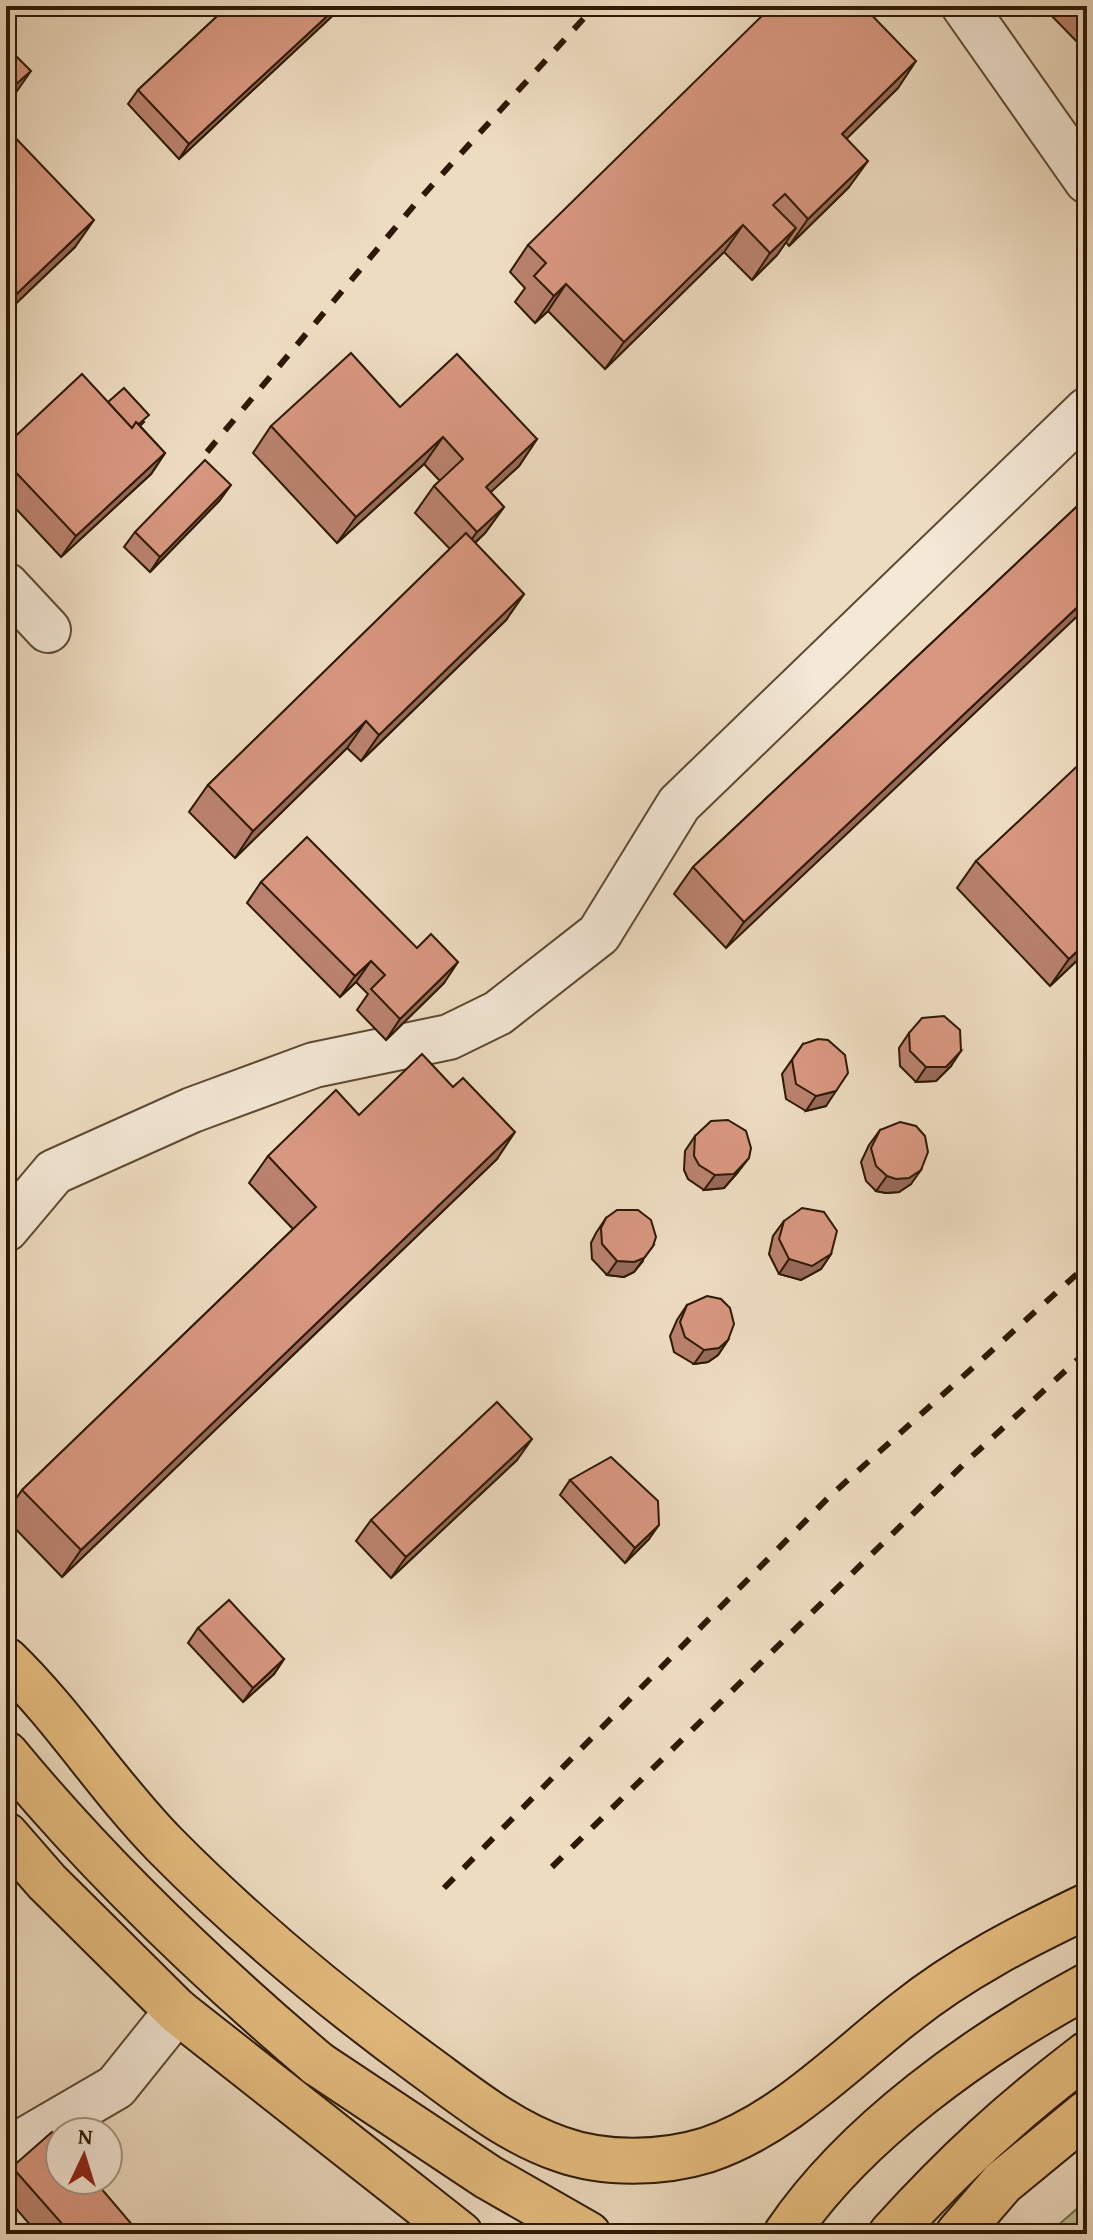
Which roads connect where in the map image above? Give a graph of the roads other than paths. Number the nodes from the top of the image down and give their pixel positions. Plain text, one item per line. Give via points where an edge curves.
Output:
1 (964, 6) edge
2 (1087, 181) edge
3 (1087, 410) edge
4 (6, 585) edge
5 (48, 630) dead end
6 (6, 1229) edge
7 (6, 1660) edge
8 (6, 1754) edge
9 (6, 1835) edge
10 (1087, 1906) edge
11 (1087, 1986) edge
12 (177, 2011) junction
13 (1087, 2054) edge
14 (318, 2064) junction
15 (1080, 2118) edge
16 (6, 2151) edge
17 (790, 2229) edge
18 (460, 2234) edge
19 (533, 2234) edge
20 (588, 2234) edge
21 (891, 2234) edge
22 (958, 2234) edge

1 - 2 street
3 - 6 street via 679,804 599,934 498,1013 449,1037 314,1065 192,1110 54,1172
4 - 5 street
7 - 10 main road via 164,1844 248,1923 355,2015 483,2109 563,2150 660,2160 707,2150 748,2132 802,2097 959,1975
8 - 14 main road via 154,1918
9 - 12 main road
11 - 17 main road via 1042,2011 895,2116 836,2172
12 - 16 street via 116,2087
12 - 18 main road
13 - 21 main road via 1008,2114
14 - 19 main road via 471,2192
14 - 20 main road via 488,2177
15 - 22 main road via 1002,2183

